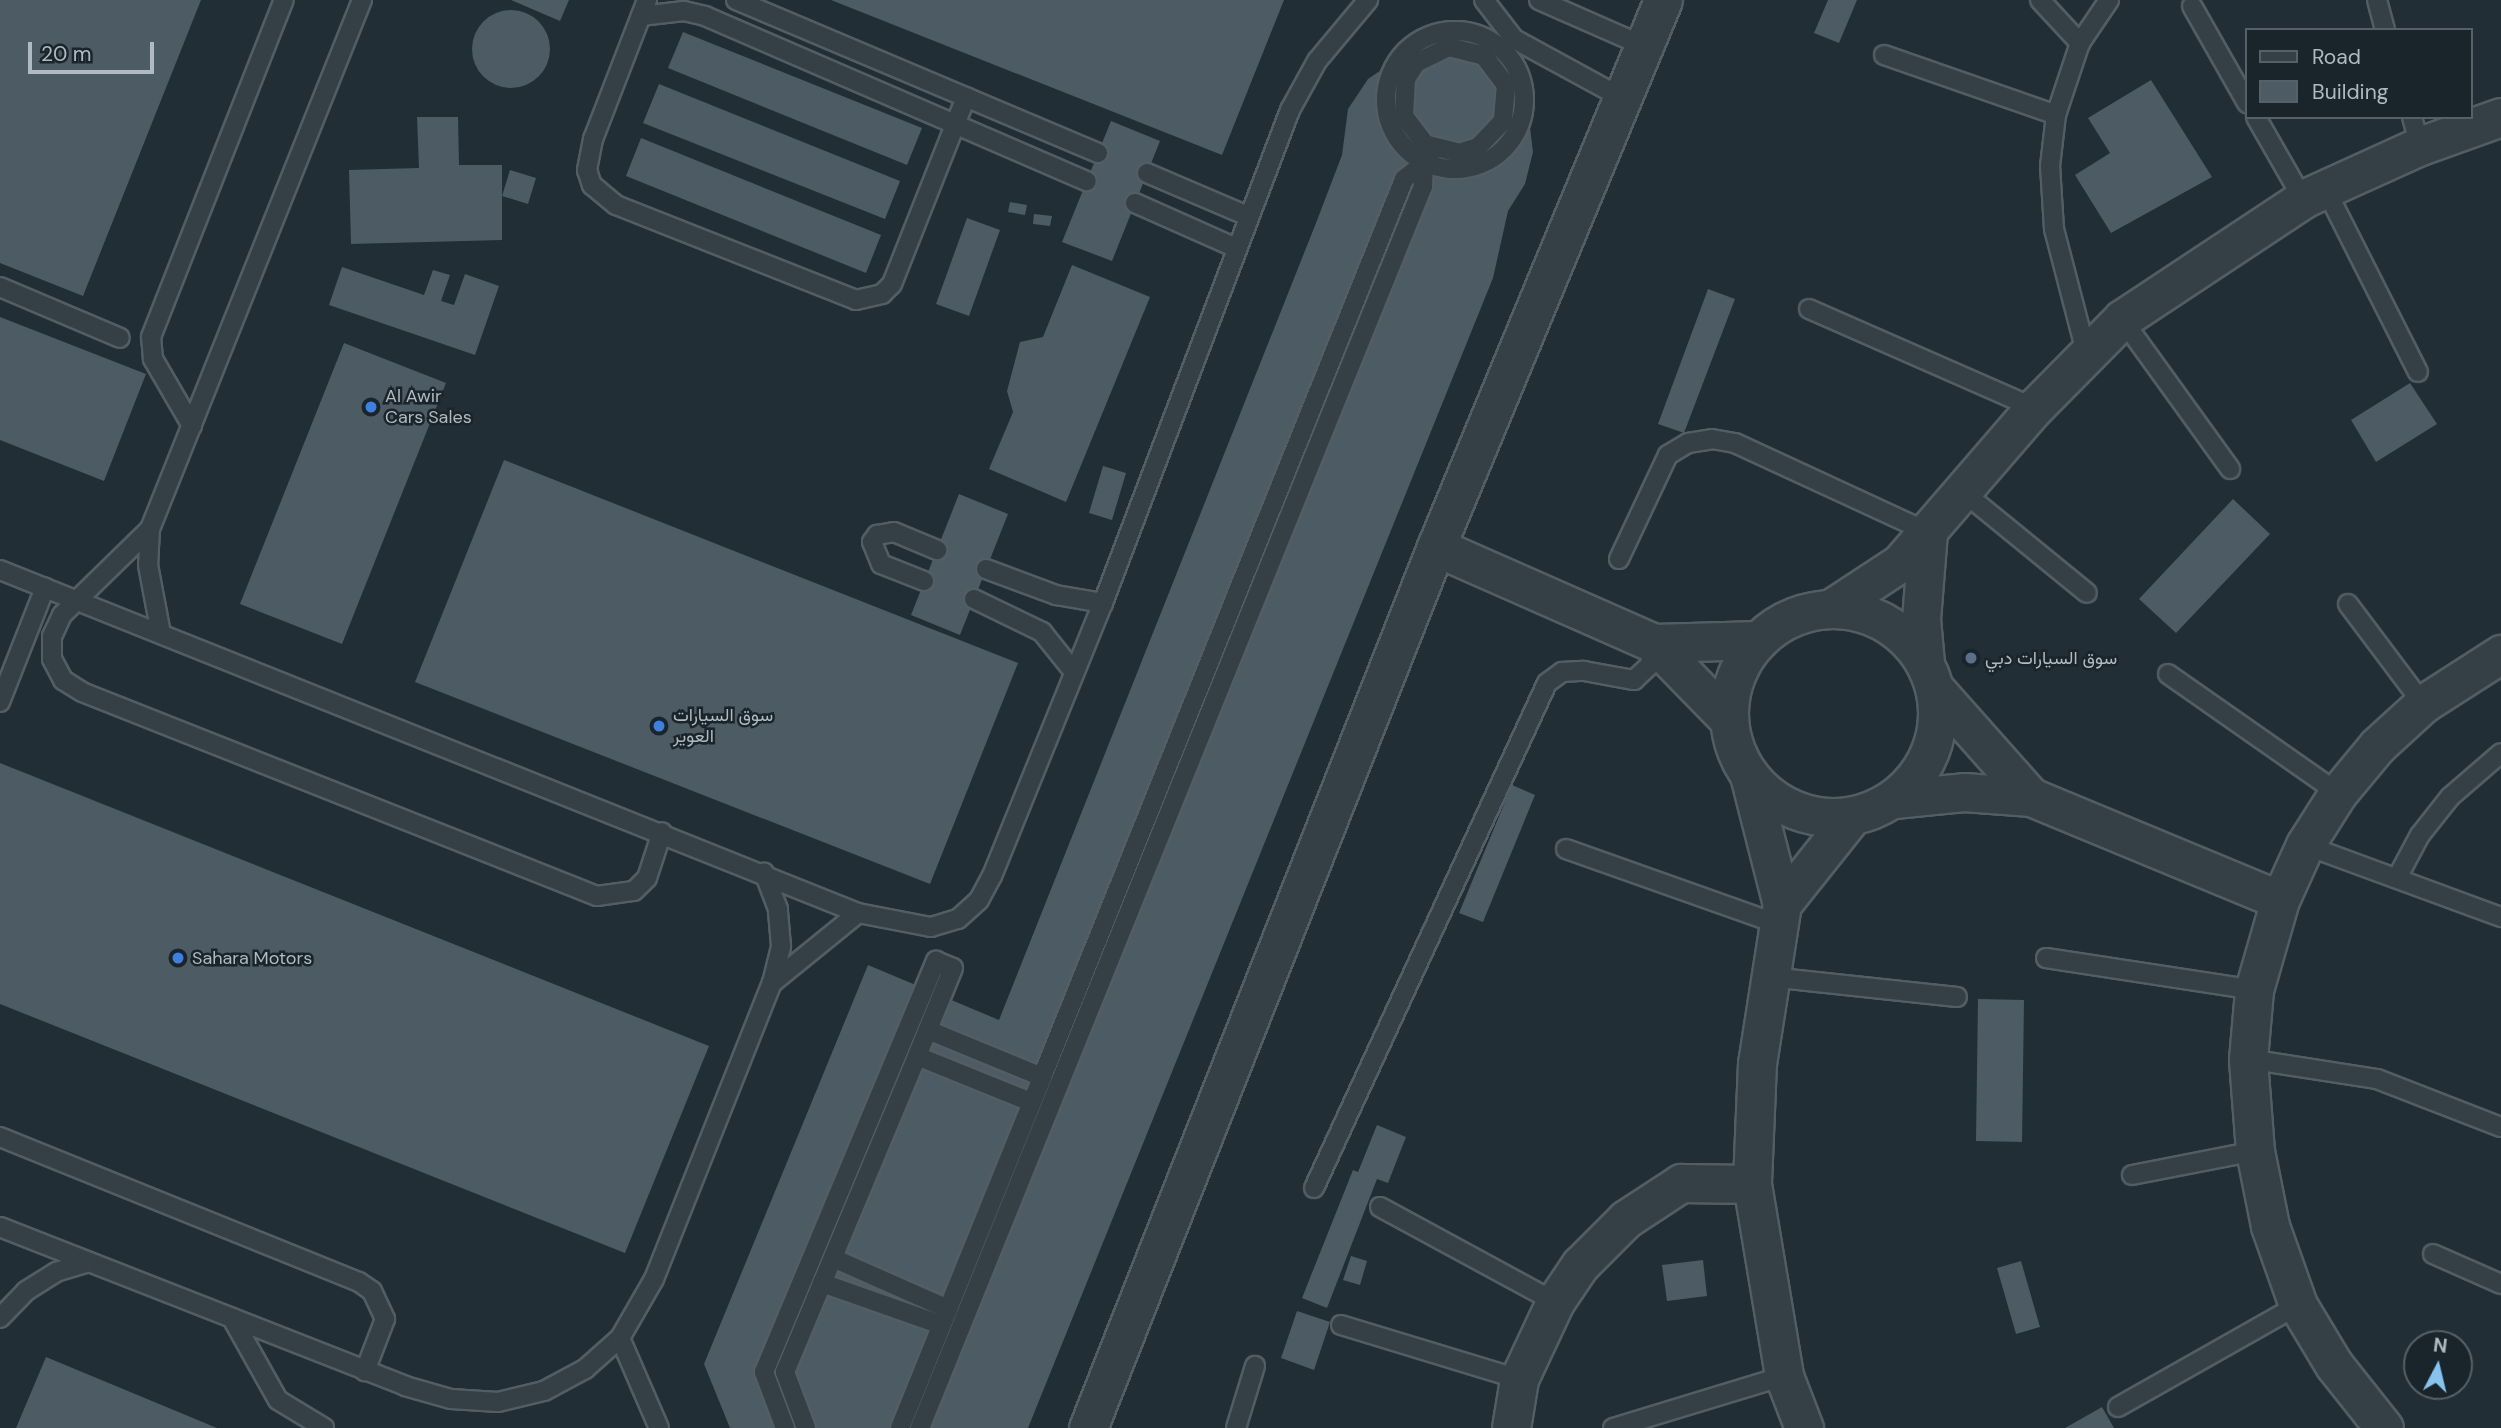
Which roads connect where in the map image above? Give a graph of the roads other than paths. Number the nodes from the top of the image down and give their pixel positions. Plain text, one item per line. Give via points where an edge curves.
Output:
1 (284, 0) edge
2 (362, 0) edge
3 (736, 0) edge
4 (1368, 0) edge
5 (1484, 0) edge
6 (1539, 0) edge
7 (1663, 0) edge
8 (2040, 0) edge
9 (2109, 0) edge
10 (2376, 0) edge
11 (2192, 6) dead end
12 (644, 8) edge
13 (2384, 28) edge
14 (2080, 43) junction
15 (1644, 46) junction
16 (1884, 55) dead end
17 (967, 97) junction
18 (1622, 98) junction
19 (2246, 101) edge
20 (2056, 115) junction
21 (2501, 117) edge
22 (2258, 119) edge
23 (956, 123) junction
24 (2416, 132) edge
25 (1397, 139) junction
26 (1433, 148) junction
27 (1098, 153) dead end
28 (1425, 163) junction
29 (1465, 169) junction
30 (1147, 173) dead end
31 (1404, 179) junction
32 (1087, 181) dead end
33 (1423, 186) junction
34 (2314, 193) junction
35 (1135, 203) dead end
36 (1248, 216) junction
37 (1236, 248) junction
38 (0, 287) edge
39 (1809, 309) dead end
40 (2122, 319) junction
41 (120, 338) dead end
42 (2086, 352) junction
43 (2418, 372) dead end
44 (2034, 408) junction
45 (192, 426) junction
46 (2230, 469) dead end
47 (1962, 491) junction
48 (149, 529) junction
49 (1928, 532) junction
50 (1436, 547) junction
51 (937, 550) dead end
52 (1619, 559) dead end
53 (986, 569) dead end
54 (0, 570) edge
55 (925, 581) dead end
56 (45, 588) junction
57 (2087, 593) dead end
58 (76, 600) junction
59 (974, 600) dead end
60 (1103, 603) junction
61 (2348, 604) dead end
62 (1830, 609) junction
63 (161, 634) junction
64 (1759, 640) junction
65 (1654, 643) junction
66 (2501, 654) edge
67 (1074, 673) junction
68 (2168, 674) dead end
69 (1930, 676) junction
70 (0, 702) edge
71 (2423, 704) junction
72 (1728, 720) junction
73 (2501, 753) edge
74 (1749, 775) junction
75 (2338, 793) junction
76 (2031, 797) junction
77 (1894, 799) junction
78 (1852, 816) junction
79 (662, 832) junction
80 (2305, 845) junction
81 (1566, 849) dead end
82 (764, 873) junction
83 (2397, 878) junction
84 (2280, 900) junction
85 (858, 914) junction
86 (1780, 914) junction
87 (2501, 917) edge
88 (2046, 958) dead end
89 (1770, 978) junction
90 (772, 983) junction
91 (2254, 990) junction
92 (1957, 997) dead end
93 (928, 1030) junction
94 (917, 1056) junction
95 (2248, 1059) junction
96 (1042, 1077) junction
97 (1031, 1102) junction
98 (2501, 1127) edge
99 (0, 1137) edge
100 (2255, 1151) junction
101 (2132, 1175) dead end
102 (1752, 1184) junction
103 (1314, 1188) dead end
104 (1380, 1207) dead end
105 (0, 1227) edge
106 (2433, 1254) dead end
107 (833, 1258) junction
108 (89, 1262) junction
109 (822, 1283) junction
110 (2501, 1284) edge
111 (1555, 1302) junction
112 (2298, 1305) junction
113 (0, 1316) edge
114 (944, 1317) junction
115 (232, 1318) junction
116 (1341, 1325) dead end
117 (620, 1338) junction
118 (1255, 1366) dead end
119 (365, 1371) junction
120 (1784, 1376) junction
121 (1519, 1380) junction
122 (2118, 1407) dead end
123 (2381, 1427) edge
124 (324, 1428) edge
125 (659, 1428) edge
126 (785, 1428) edge
127 (806, 1428) edge
128 (900, 1428) edge
129 (920, 1428) edge
130 (1088, 1428) edge
131 (1236, 1428) edge
132 (1511, 1428) edge
133 (1613, 1428) edge
134 (1804, 1428) edge

1 - 45 lane via 151,337 153,359
2 - 45 lane
3 - 17 lane
4 - 36 lane via 1317,61 1290,110
5 - 18 lane via 1514,39
6 - 15 lane
7 - 15 street
8 - 14 lane
9 - 14 lane
10 - 13 lane
11 - 19 lane
12 - 23 lane via 705,16
12 - 23 lane via 590,147 587,170 592,185 616,205 843,296 870,299 892,284
14 - 20 lane
15 - 18 street
16 - 20 lane
17 - 23 lane
17 - 27 lane
18 - 50 street
20 - 42 lane via 2050,166 2054,229
21 - 24 street
22 - 34 lane
23 - 32 lane
24 - 34 street
25 - 28 lane
25 - 29 lane via 1384,94 1405,51 1448,31 1482,37 1511,58 1525,104 1507,147 1488,162
25 - 31 lane
26 - 26 lane via 1478,147 1503,121 1506,85 1484,56 1449,47 1431,52 1411,71 1401,97 1404,116
26 - 28 lane
28 - 29 lane
28 - 31 lane
28 - 33 lane
29 - 33 lane
30 - 36 lane
31 - 96 lane
33 - 129 lane
34 - 40 street
34 - 43 lane
35 - 37 lane
36 - 37 lane
37 - 60 lane
38 - 41 lane
39 - 44 lane
40 - 42 street
40 - 46 lane
42 - 44 street
44 - 47 street
45 - 48 lane
47 - 49 street
47 - 57 lane
48 - 58 lane
48 - 63 lane via 148,565
49 - 52 lane via 1735,443 1712,439 1688,443 1668,455
49 - 62 street via 1900,563
49 - 69 street via 1922,619
50 - 65 street
50 - 130 street
51 - 55 lane via 894,532 877,535 872,542 881,564
53 - 60 lane via 1056,595
54 - 56 lane
56 - 58 lane
56 - 70 lane
58 - 63 lane
58 - 79 lane via 52,636 52,659 63,680 82,692 597,896 634,891 647,878
59 - 67 lane via 1042,632
60 - 67 lane
61 - 71 lane
62 - 64 street via 1792,618
62 - 69 street via 1867,615 1900,633
63 - 79 lane
64 - 65 street
64 - 72 street via 1741,663
65 - 72 street
65 - 103 lane via 1650,666 1634,680 1584,671 1562,672 1547,682
66 - 71 street
67 - 85 lane via 979,900 958,919 931,928
68 - 75 lane
69 - 76 street
69 - 77 street via 1935,739 1926,762
71 - 75 street
72 - 74 street via 1735,749
73 - 83 lane via 2450,797 2420,835
74 - 78 street via 1777,801 1813,816
74 - 86 street
75 - 80 street
76 - 77 street via 1964,792
76 - 84 street
77 - 78 street
78 - 86 street
79 - 82 lane
80 - 83 lane
80 - 84 street
81 - 86 lane
82 - 85 lane
82 - 90 lane via 778,909 781,946
83 - 87 lane
84 - 91 street
85 - 90 lane
86 - 89 street
88 - 91 lane
89 - 92 lane
89 - 102 street via 1757,1063
90 - 117 lane via 654,1279
91 - 95 street
93 - 94 lane
93 - 96 lane
93 - 126 lane via 953,968 936,961 764,1371
94 - 97 lane
94 - 107 lane
95 - 98 lane via 2377,1079
95 - 100 street
96 - 97 lane
97 - 114 lane
99 - 119 lane via 359,1282 372,1291 385,1319
100 - 101 lane
100 - 112 street via 2270,1226
102 - 111 street via 1681,1183 1626,1219 1580,1265
102 - 120 street
104 - 111 lane
105 - 108 lane
106 - 110 lane
107 - 109 lane
107 - 114 lane
108 - 113 lane via 56,1272
108 - 115 lane
109 - 114 lane
109 - 127 lane via 785,1372
111 - 121 street
112 - 122 lane
112 - 123 street via 2334,1365
114 - 128 lane
115 - 119 lane
115 - 124 lane via 278,1400
116 - 121 lane
117 - 119 lane via 565,1380 498,1402 451,1399
117 - 125 lane
118 - 131 lane
120 - 133 lane
120 - 134 street
121 - 132 street

